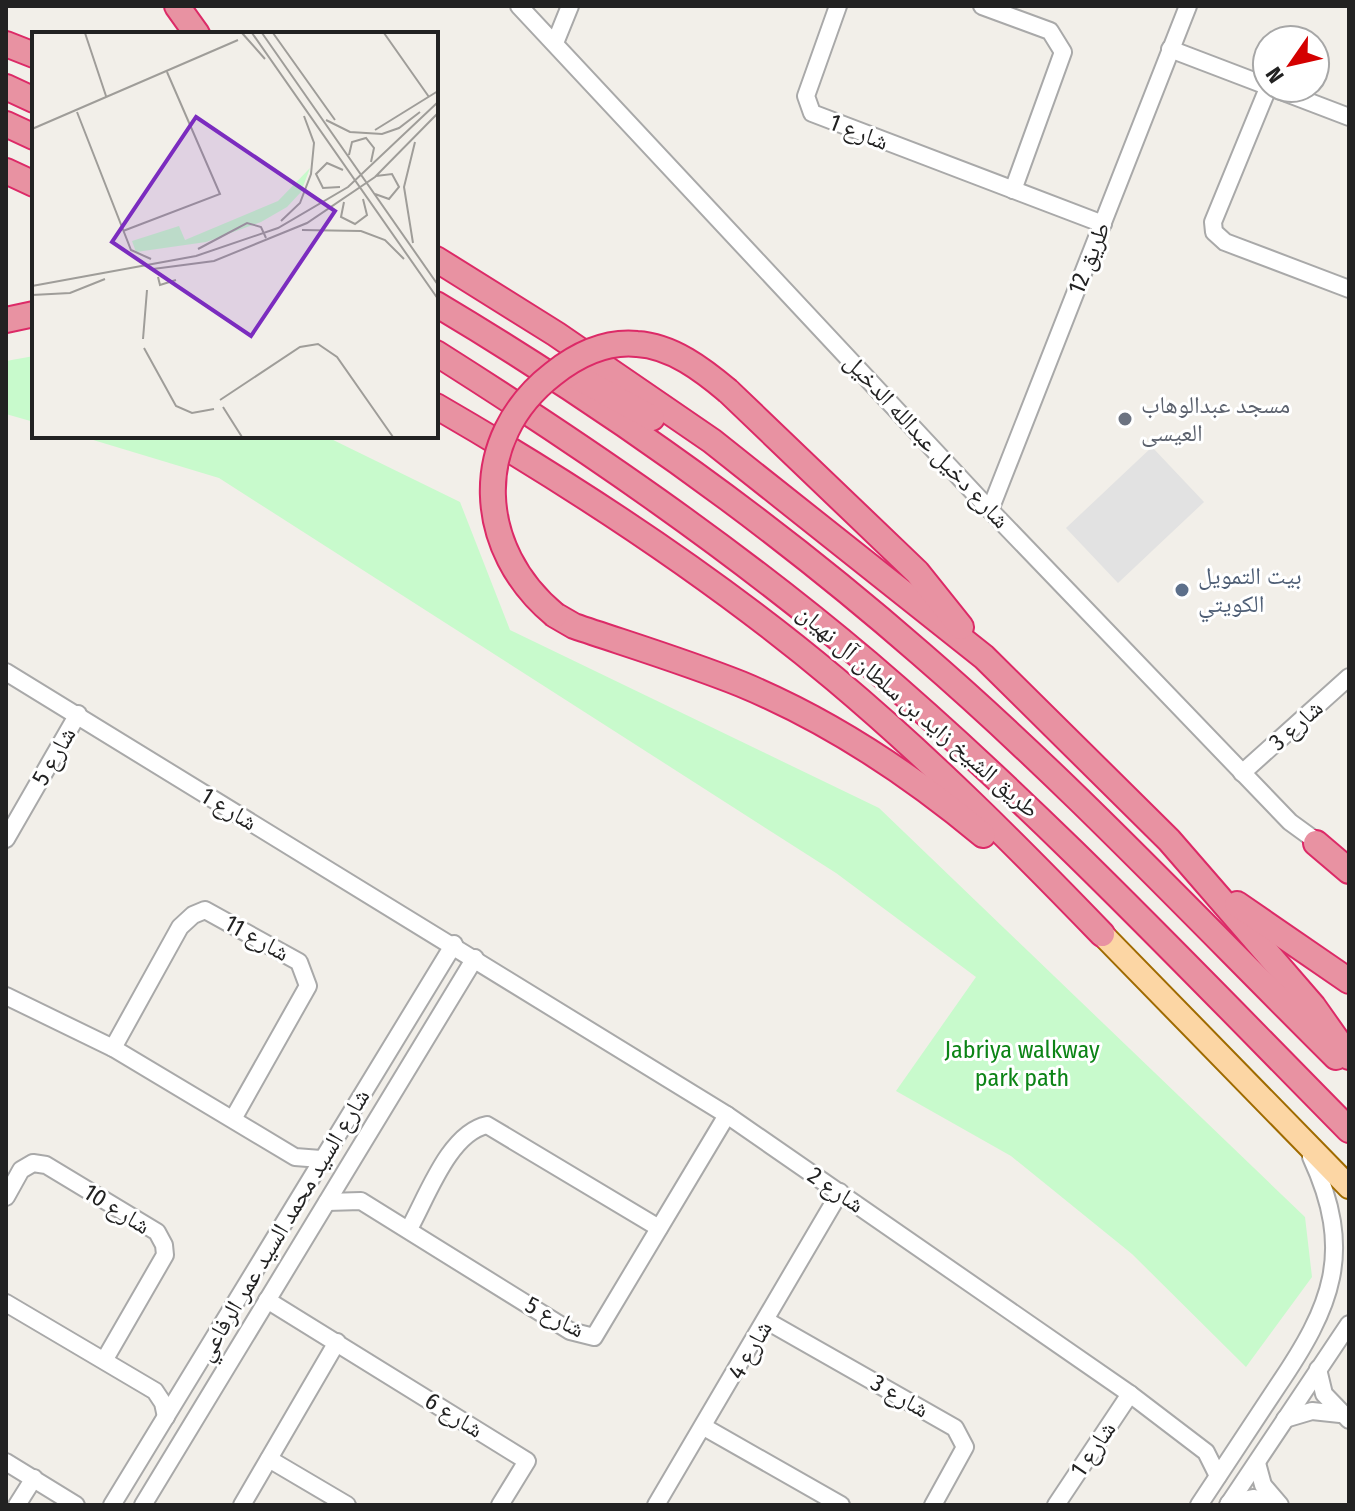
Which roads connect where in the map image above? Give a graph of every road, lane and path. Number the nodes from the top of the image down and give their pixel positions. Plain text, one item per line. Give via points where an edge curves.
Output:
1 (177, 6) edge
2 (519, 6) edge
3 (570, 6) edge
4 (838, 6) edge
5 (982, 6) edge
6 (1188, 6) edge
7 (196, 32) edge
8 (555, 43) junction
9 (6, 44) edge
10 (1170, 49) junction
11 (32, 54) edge
12 (1251, 80) edge
13 (6, 87) edge
14 (32, 99) edge
15 (1263, 104) edge
16 (1315, 104) edge
17 (1349, 117) edge
18 (6, 124) edge
19 (32, 136) edge
20 (6, 164) edge
21 (6, 171) edge
22 (32, 172) edge
23 (32, 183) edge
24 (1013, 190) junction
25 (1103, 224) junction
26 (438, 254) edge
27 (438, 260) edge
28 (466, 276) junction
29 (1349, 289) edge
30 (438, 305) edge
31 (32, 314) edge
32 (6, 320) edge
33 (498, 341) junction
34 (438, 354) edge
35 (438, 407) edge
36 (760, 482) junction
37 (990, 510) junction
38 (984, 657) junction
39 (6, 672) edge
40 (1349, 677) edge
41 (78, 714) junction
42 (1242, 773) junction
43 (6, 839) edge
44 (1316, 843) junction
45 (1349, 860) edge
46 (1349, 871) edge
47 (1208, 884) junction
48 (1102, 934) junction
49 (454, 944) junction
50 (475, 958) junction
51 (1344, 976) edge
52 (6, 996) edge
53 (113, 1048) junction
54 (1349, 1057) edge
55 (1349, 1070) edge
56 (727, 1115) junction
57 (233, 1119) junction
58 (1282, 1122) junction
59 (1349, 1130) edge
60 (295, 1157) junction
61 (321, 1159) junction
62 (346, 1170) junction
63 (307, 1182) junction
64 (1349, 1187) edge
65 (840, 1192) junction
66 (6, 1197) edge
67 (361, 1201) junction
68 (327, 1202) junction
69 (282, 1222) junction
70 (659, 1228) junction
71 (409, 1229) junction
72 (1344, 1260) edge
73 (267, 1300) junction
74 (6, 1303) edge
75 (767, 1321) junction
76 (1349, 1324) edge
77 (337, 1342) junction
78 (234, 1354) junction
79 (105, 1359) junction
80 (197, 1368) junction
81 (1318, 1369) junction
82 (185, 1386) junction
83 (155, 1391) junction
84 (1130, 1394) junction
85 (166, 1417) junction
86 (1344, 1417) edge
87 (1285, 1419) junction
88 (704, 1427) junction
89 (1206, 1452) junction
90 (1234, 1452) junction
91 (269, 1459) junction
92 (6, 1462) edge
93 (1257, 1463) junction
94 (1218, 1476) junction
95 (34, 1478) junction
96 (1229, 1504) edge
97 (1278, 1504) edge
98 (17, 1505) edge
99 (76, 1505) edge
100 (112, 1505) edge
101 (141, 1505) edge
102 (242, 1505) edge
103 (347, 1505) edge
104 (500, 1505) edge
105 (656, 1505) edge
106 (841, 1505) edge
107 (933, 1505) edge
108 (1056, 1505) edge
109 (1199, 1505) edge

1 - 7 highway
2 - 8 street, شارع دخيل عبدالله الدخيل
3 - 8 street
4 - 24 street, شارع 1 via 806,96 812,113
5 - 24 street via 1050,31 1063,52
6 - 10 street, طريق 12
8 - 37 street, شارع دخيل عبدالله الدخيل
9 - 11 highway
10 - 12 street
10 - 25 street, طريق 12
13 - 14 highway
15 - 29 street via 1213,222 1214,232 1220,240
16 - 17 street
18 - 19 highway
20 - 22 highway
21 - 23 highway
24 - 25 street, شارع 1
25 - 37 street, طريق 12
26 - 28 highway
27 - 28 highway
28 - 36 highway via 712,441
30 - 33 highway, طريق الشيخ زايد بن سلطان آل نهيان
31 - 32 highway
33 - 36 highway via 598,386
33 - 55 highway, طريق الشيخ زايد بن سلطان آل نهيان via 633,430 787,544 921,653
34 - 59 highway, طريق الشيخ زايد بن سلطان آل نهيان via 709,536 867,662 1036,814
35 - 48 highway via 564,480 697,572 832,677 1020,849
36 - 38 highway
37 - 42 street, شارع دخيل عبدالله الدخيل
38 - 47 highway
38 - 48 highway, bridge via 917,572 728,391 666,350 616,344 567,363 525,401 498,449 493,490 497,532 520,580 555,615 743,685 839,734 951,808
39 - 41 street, شارع 1
40 - 42 street, شارع 3
41 - 43 street, شارع 5
41 - 49 street, شارع 1
42 - 44 street, شارع دخيل عبدالله الدخيل
44 - 45 street, شارع دخيل عبدالله الدخيل
44 - 46 highway
47 - 51 highway
47 - 54 highway via 1313,1006
48 - 58 main road
49 - 50 street, شارع 2
49 - 61 street, شارع السيد محمد السيد عمر الرفاعي
50 - 56 street, شارع 2
50 - 62 street, شارع السيد محمد السيد عمر الرفاعي
52 - 53 street
53 - 57 street
53 - 57 street, شارع 11 via 180,927 193,915 205,910 299,962 308,986
56 - 65 street, شارع 2
56 - 70 street, شارع 5
57 - 60 street
58 - 64 main road
58 - 72 street via 1308,1152 1326,1187
60 - 61 street
60 - 63 street
61 - 63 street, شارع السيد محمد السيد عمر الرفاعي
62 - 67 street
62 - 68 street, شارع السيد محمد السيد عمر الرفاعي
63 - 69 street, شارع السيد محمد السيد عمر الرفاعي
65 - 75 street, شارع 4
65 - 84 street, شارع 2
66 - 79 street, شارع 10 via 21,1170 33,1163 46,1165 157,1232 165,1255
67 - 68 street
67 - 71 street, شارع 5
68 - 73 street, شارع السيد محمد السيد عمر الرفاعي
69 - 78 street via 279,1249 220,1348 222,1354
69 - 80 street, شارع السيد محمد السيد عمر الرفاعي
70 - 71 street via 487,1125 459,1139
70 - 71 street, شارع 5 via 594,1337 570,1331
72 - 90 street via 1321,1321
73 - 77 street, شارع 6
73 - 78 street, شارع السيد محمد السيد عمر الرفاعي
74 - 79 street
75 - 88 street, شارع 4
75 - 107 street, شارع 3 via 955,1428 965,1447
76 - 81 street
77 - 91 street
77 - 104 street, شارع 6 via 527,1461
78 - 101 street, شارع السيد محمد السيد عمر الرفاعي
79 - 83 street
80 - 82 street, شارع السيد محمد السيد عمر الرفاعي
80 - 101 street via 205,1365 209,1377 139,1495
81 - 86 street via 1324,1394
81 - 87 street
82 - 83 street
82 - 85 street, شارع السيد محمد السيد عمر الرفاعي
83 - 85 street
84 - 89 street, شارع 2
84 - 108 street, شارع 1
85 - 100 street, شارع السيد محمد السيد عمر الرفاعي
86 - 87 street via 1312,1411
87 - 93 street
88 - 105 street, شارع 4
88 - 106 street
89 - 90 street
89 - 94 street, شارع 2
90 - 94 street
91 - 102 street
91 - 103 street
92 - 95 street
93 - 96 street
93 - 97 street via 1263,1485
94 - 109 street
95 - 98 street
95 - 99 street
96 - 97 street via 1253,1498

